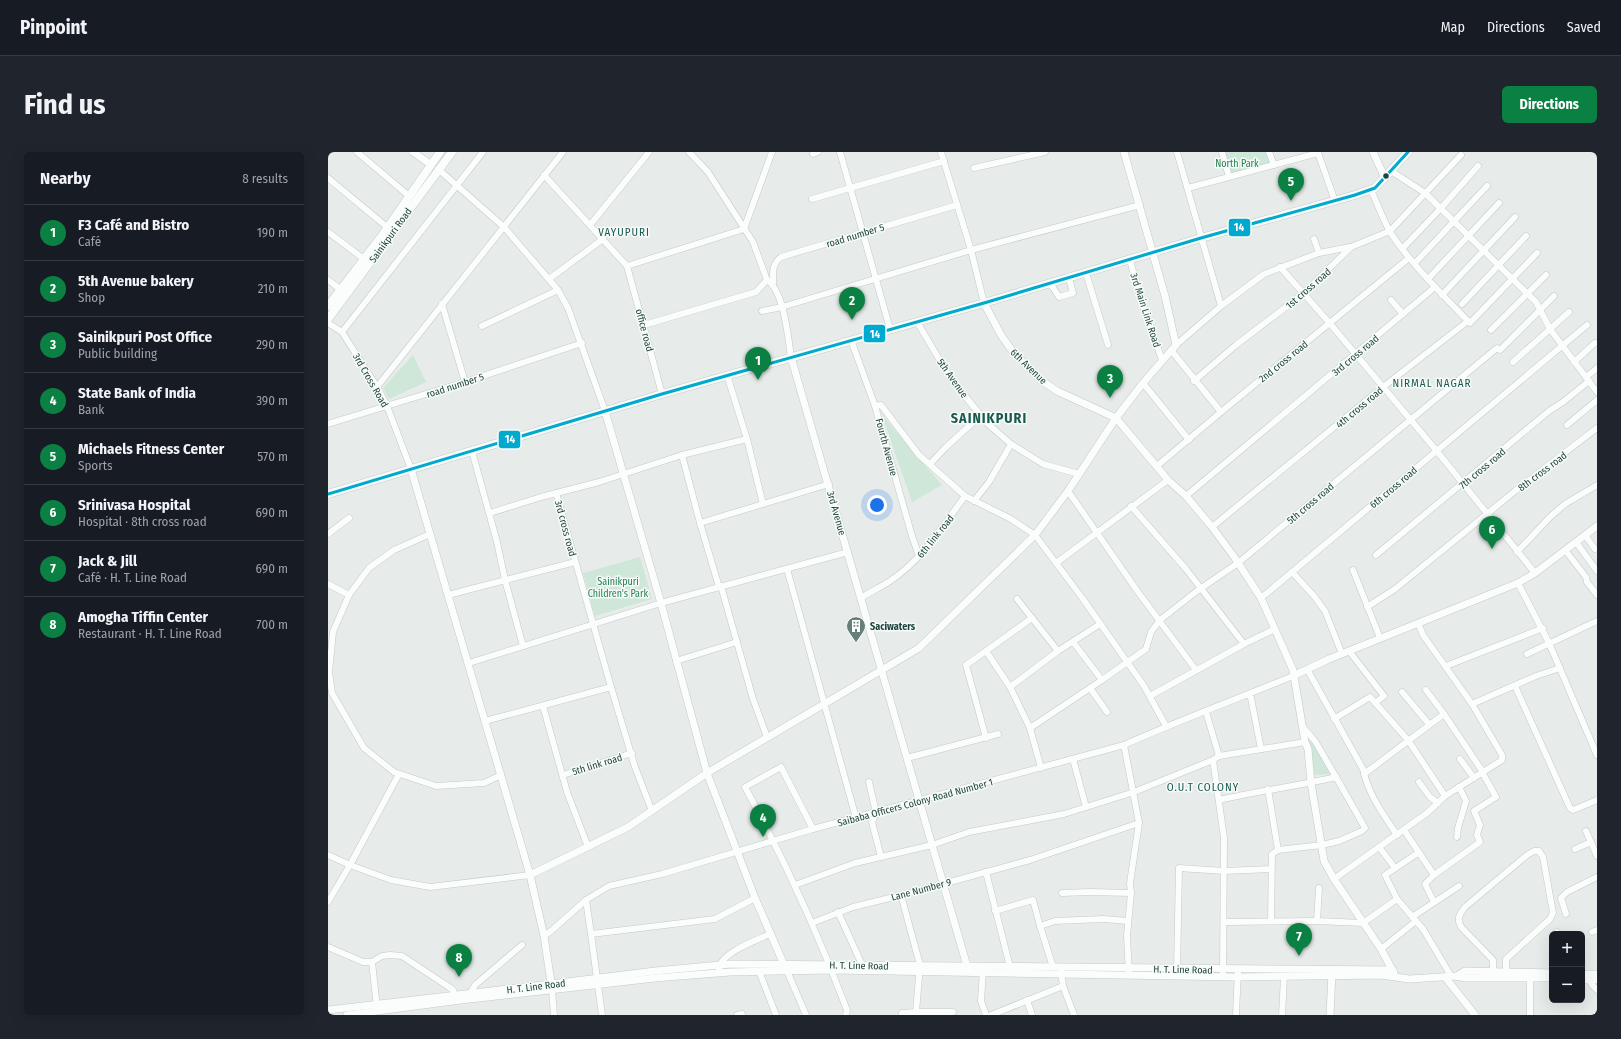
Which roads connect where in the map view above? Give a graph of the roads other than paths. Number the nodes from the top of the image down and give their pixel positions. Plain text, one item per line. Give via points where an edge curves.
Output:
1 (357, 152) edge
2 (413, 152) edge
3 (440, 152) edge
4 (452, 152) edge
5 (483, 152) edge
6 (563, 152) edge
7 (649, 152) edge
8 (689, 152) edge
9 (772, 152) edge
10 (840, 152) edge
11 (941, 152) edge
12 (1045, 152) edge
13 (1124, 152) edge
14 (1177, 152) edge
15 (1222, 152) edge
16 (1269, 152) edge
17 (1318, 152) edge
18 (1373, 152) edge
19 (1408, 152) edge
20 (1461, 155) dead end
21 (944, 161) junction
22 (430, 164) junction
23 (1274, 165) junction
24 (1478, 166) dead end
25 (974, 168) dead end
26 (438, 169) junction
27 (1391, 171) junction
28 (544, 175) junction
29 (1229, 177) junction
30 (328, 178) edge
31 (1385, 178) junction
32 (456, 184) junction
33 (1487, 186) dead end
34 (851, 188) junction
35 (1188, 188) junction
36 (1370, 190) junction
37 (1425, 194) junction
38 (409, 196) junction
39 (812, 199) dead end
40 (1334, 201) junction
41 (1499, 203) dead end
42 (957, 205) junction
43 (1140, 205) junction
44 (1441, 208) junction
45 (1515, 217) dead end
46 (1454, 222) junction
47 (590, 225) junction
48 (504, 226) junction
49 (386, 227) junction
50 (744, 229) junction
51 (1390, 231) junction
52 (328, 232) edge
53 (863, 233) junction
54 (1469, 236) junction
55 (1526, 236) dead end
56 (1201, 238) junction
57 (603, 239) junction
58 (1314, 239) dead end
59 (1351, 247) junction
60 (1403, 248) junction
61 (971, 250) junction
62 (1484, 250) junction
63 (1152, 253) junction
64 (1318, 253) junction
65 (1537, 253) dead end
66 (1410, 258) junction
67 (364, 259) junction
68 (1130, 260) junction
69 (1415, 263) junction
70 (1499, 265) junction
71 (628, 266) junction
72 (1280, 267) junction
73 (1086, 273) junction
74 (1546, 276) dead end
75 (876, 278) junction
76 (1069, 278) junction
77 (549, 279) junction
78 (1428, 279) junction
79 (1512, 279) junction
80 (328, 280) edge
81 (770, 281) junction
82 (1050, 283) junction
83 (1435, 287) junction
84 (340, 290) junction
85 (558, 290) junction
86 (1303, 294) junction
87 (1527, 294) junction
88 (1442, 295) junction
89 (1554, 296) dead end
90 (1391, 300) dead end
91 (984, 303) junction
92 (442, 304) junction
93 (1462, 304) dead end
94 (328, 306) edge
95 (1221, 306) junction
96 (782, 307) junction
97 (1540, 310) junction
98 (762, 311) dead end
99 (1569, 312) dead end
100 (1403, 314) junction
101 (328, 319) edge
102 (917, 322) junction
103 (1468, 322) junction
104 (328, 323) edge
105 (1330, 323) junction
106 (644, 325) junction
107 (1586, 325) dead end
108 (482, 326) dead end
109 (890, 329) junction
110 (1550, 329) junction
111 (1491, 330) dead end
112 (342, 332) junction
113 (851, 340) junction
114 (582, 343) junction
115 (1562, 344) junction
116 (1595, 344) dead end
117 (1108, 345) dead end
118 (1173, 348) junction
119 (1356, 354) junction
120 (791, 357) junction
121 (1162, 360) junction
122 (1513, 362) dead end
123 (1574, 362) junction
124 (1597, 368) edge
125 (727, 375) junction
126 (1588, 379) junction
127 (1194, 381) junction
128 (465, 382) junction
129 (1143, 383) junction
130 (377, 387) junction
131 (1383, 387) junction
132 (1597, 392) edge
133 (662, 394) junction
134 (1597, 400) edge
135 (387, 406) junction
136 (876, 406) junction
137 (605, 411) junction
138 (1221, 412) junction
139 (981, 415) junction
140 (1116, 418) junction
141 (1410, 420) junction
142 (328, 424) edge
143 (1567, 425) dead end
144 (1597, 428) edge
145 (747, 439) junction
146 (1189, 440) junction
147 (1011, 444) junction
148 (1436, 450) junction
149 (472, 451) junction
150 (682, 455) junction
151 (930, 464) junction
152 (1157, 466) junction
153 (411, 469) junction
154 (624, 474) junction
155 (1079, 474) junction
156 (1168, 480) junction
157 (829, 484) junction
158 (1463, 484) junction
159 (1597, 485) edge
160 (1068, 491) junction
161 (556, 493) junction
162 (328, 494) edge
163 (965, 496) junction
164 (1186, 496) junction
165 (974, 501) junction
166 (763, 504) junction
167 (1131, 506) junction
168 (490, 514) junction
169 (1487, 515) junction
170 (349, 518) dead end
171 (700, 523) junction
172 (1212, 527) junction
173 (1596, 528) edge
174 (328, 534) edge
175 (430, 534) junction
176 (1098, 534) junction
177 (1035, 535) junction
178 (1585, 535) junction
179 (1576, 542) junction
180 (1565, 550) junction
181 (1596, 550) edge
182 (848, 552) junction
183 (1517, 552) junction
184 (1376, 555) dead end
185 (919, 556) junction
186 (575, 562) junction
187 (1056, 563) junction
188 (1238, 563) junction
189 (787, 569) junction
190 (1353, 570) dead end
191 (1597, 571) edge
192 (1292, 572) junction
193 (1535, 574) junction
194 (505, 580) junction
195 (1518, 583) junction
196 (328, 584) edge
197 (720, 587) junction
198 (1200, 588) junction
199 (350, 595) junction
200 (448, 595) junction
201 (1597, 595) edge
202 (861, 598) junction
203 (1261, 598) junction
204 (1018, 599) dead end
205 (661, 603) junction
206 (1367, 607) junction
207 (1032, 618) junction
208 (1160, 620) junction
209 (1597, 621) edge
210 (1100, 624) junction
211 (1418, 624) junction
212 (593, 625) junction
213 (1543, 628) junction
214 (1275, 629) junction
215 (1380, 638) junction
216 (736, 642) junction
217 (1073, 642) junction
218 (1550, 642) junction
219 (1244, 644) junction
220 (523, 646) junction
221 (986, 651) junction
222 (1058, 651) junction
223 (1349, 651) junction
224 (1342, 654) junction
225 (1527, 654) dead end
226 (676, 661) junction
227 (1127, 662) junction
228 (469, 663) junction
229 (1446, 666) junction
230 (1560, 668) junction
231 (882, 669) junction
232 (1307, 669) junction
233 (1196, 670) junction
234 (1293, 676) junction
235 (1102, 680) junction
236 (1515, 686) junction
237 (611, 687) junction
238 (1010, 687) junction
239 (1090, 688) junction
240 (1426, 690) dead end
241 (1402, 692) dead end
242 (330, 694) edge
243 (1249, 695) junction
244 (1150, 696) junction
245 (824, 703) junction
246 (1375, 703) junction
247 (1472, 704) junction
248 (543, 706) junction
249 (1107, 712) dead end
250 (1206, 712) junction
251 (1444, 714) junction
252 (1334, 719) junction
253 (485, 721) junction
254 (1429, 724) junction
255 (1166, 726) junction
256 (1303, 727) junction
257 (1030, 728) junction
258 (998, 734) dead end
259 (767, 737) junction
260 (986, 738) junction
261 (1408, 740) junction
262 (1305, 742) junction
263 (1124, 746) junction
264 (1261, 750) junction
265 (632, 753) junction
266 (1597, 755) edge
267 (1219, 756) junction
268 (907, 758) junction
269 (1073, 759) junction
270 (1460, 759) dead end
271 (1213, 760) junction
272 (1040, 768) junction
273 (1482, 772) junction
274 (707, 773) junction
275 (399, 774) junction
276 (1364, 774) junction
277 (501, 775) junction
278 (563, 775) junction
279 (1336, 777) junction
280 (1474, 778) junction
281 (869, 782) dead end
282 (1418, 782) dead end
283 (1311, 783) junction
284 (1459, 788) junction
285 (1268, 789) junction
286 (1134, 792) junction
287 (1445, 796) junction
288 (1219, 800) junction
289 (1597, 800) edge
290 (920, 801) junction
291 (1438, 803) junction
292 (1086, 807) junction
293 (652, 811) junction
294 (876, 813) junction
295 (856, 818) junction
296 (1139, 823) junction
297 (813, 829) junction
298 (1404, 830) junction
299 (1586, 831) dead end
300 (1397, 835) junction
301 (1457, 837) dead end
302 (774, 840) junction
303 (1591, 842) junction
304 (932, 845) junction
305 (1322, 845) junction
306 (588, 847) junction
307 (1379, 847) junction
308 (1575, 849) dead end
309 (1278, 850) junction
310 (737, 851) junction
311 (1418, 853) junction
312 (328, 855) edge
313 (1597, 856) edge
314 (881, 857) junction
315 (350, 865) junction
316 (1395, 868) junction
317 (1271, 869) junction
318 (1224, 871) junction
319 (986, 872) junction
320 (530, 875) junction
321 (1434, 875) junction
322 (1597, 877) edge
323 (1334, 878) junction
324 (943, 884) junction
325 (795, 885) junction
326 (1458, 886) dead end
327 (1319, 888) dead end
328 (1062, 893) dead end
329 (1131, 893) junction
330 (901, 895) junction
331 (755, 898) junction
332 (1397, 899) junction
333 (586, 900) junction
334 (328, 902) edge
335 (1434, 902) junction
336 (995, 911) junction
337 (838, 912) junction
338 (1566, 914) dead end
339 (1414, 919) junction
340 (1271, 920) junction
341 (1128, 921) junction
342 (1317, 921) junction
343 (1224, 922) junction
344 (812, 923) junction
345 (1363, 924) junction
346 (1040, 926) junction
347 (591, 934) junction
348 (770, 934) junction
349 (544, 936) junction
350 (522, 946) dead end
351 (328, 947) edge
352 (1381, 949) junction
353 (1506, 959) junction
354 (1493, 960) junction
355 (372, 962) junction
356 (1010, 966) junction
357 (786, 967) junction
358 (831, 967) junction
359 (1052, 967) junction
360 (719, 968) junction
361 (864, 968) junction
362 (920, 968) junction
363 (966, 969) junction
364 (983, 969) junction
365 (759, 971) junction
366 (1061, 971) junction
367 (1128, 972) junction
368 (1177, 972) junction
369 (1493, 972) junction
370 (1506, 972) junction
371 (1223, 973) junction
372 (1238, 973) junction
373 (1332, 973) junction
374 (1394, 973) junction
375 (1549, 973) edge
376 (1012, 974) junction
377 (1597, 974) edge
378 (1284, 976) junction
379 (1451, 976) junction
380 (1530, 978) junction
381 (1549, 978) edge
382 (1588, 978) edge
383 (598, 981) junction
384 (1064, 986) junction
385 (552, 987) junction
386 (1597, 990) edge
387 (469, 996) junction
388 (456, 998) junction
389 (1027, 1000) junction
390 (377, 1008) junction
391 (328, 1010) edge
392 (916, 1012) junction
393 (953, 1012) dead end
394 (902, 1013) dead end
395 (742, 1014) edge
396 (347, 1015) edge
397 (554, 1015) edge
398 (602, 1015) edge
399 (737, 1015) edge
400 (776, 1015) edge
401 (806, 1015) edge
402 (846, 1015) edge
403 (986, 1015) edge
404 (991, 1015) edge
405 (1032, 1015) edge
406 (1074, 1015) edge
407 (1236, 1015) edge
408 (1282, 1015) edge
409 (1330, 1015) edge
410 (1475, 1015) edge
411 (1530, 1015) edge

1 - 38 street
2 - 22 street
3 - 22 main road, Sainikpuri Road
4 - 26 main road, Sainikpuri Road
5 - 32 street
6 - 28 street
7 - 47 street
8 - 50 street via 708,172
9 - 50 street
10 - 34 street
11 - 21 street
12 - 25 street
13 - 43 street
14 - 35 street
15 - 29 street
16 - 23 street
17 - 23 street
17 - 40 street
18 - 31 street
19 - 27 main road
20 - 37 street
21 - 34 street
21 - 42 street
22 - 38 main road, Sainikpuri Road
23 - 29 street
24 - 44 street
26 - 32 street
26 - 101 main road, Sainikpuri Road
27 - 31 main road
27 - 37 street
28 - 47 street
28 - 48 street
29 - 35 street
30 - 49 street
31 - 36 main road
32 - 48 street
32 - 112 street
33 - 46 street
34 - 39 street
34 - 53 street
35 - 56 street
36 - 40 main road
36 - 51 street
37 - 44 street
37 - 51 street
38 - 49 main road, Sainikpuri Road
40 - 56 main road
41 - 54 street
42 - 53 street, road number 5
42 - 61 street
43 - 61 street
43 - 63 street
44 - 46 street
44 - 60 street
45 - 62 street
46 - 54 street
46 - 69 street
47 - 57 street
48 - 77 street
48 - 92 street
49 - 67 main road, Sainikpuri Road
50 - 71 street
50 - 81 street via 753,242
51 - 59 street, 1st cross road
51 - 60 street
52 - 67 street
53 - 75 street
53 - 81 street, road number 5 via 781,257 772,268
54 - 62 street
54 - 78 street
55 - 70 street
56 - 63 main road
56 - 95 street
57 - 71 street
57 - 77 street
58 - 64 street
59 - 64 street
59 - 86 street, 1st cross road
60 - 66 street
61 - 75 street
61 - 91 street
62 - 70 street
62 - 88 street
63 - 68 main road
63 - 118 street via 1165,296
64 - 72 street
65 - 79 street, 4th cross road
66 - 69 street
66 - 105 street, 2nd cross road
67 - 84 main road, Sainikpuri Road
68 - 73 main road
68 - 121 street, 3rd Main Link Road
69 - 78 street
70 - 79 street
70 - 93 street
71 - 106 street, office road
72 - 86 street
72 - 95 street via 1254,280
73 - 76 main road
73 - 117 street
74 - 87 street
75 - 96 street
75 - 109 street
76 - 82 main road
76 - 82 street via 1073,293 1059,298
77 - 85 street
78 - 83 street
79 - 87 street
79 - 103 street, 4th cross road via 1470,323
80 - 84 street
81 - 96 street
81 - 106 street via 756,292
82 - 91 main road
83 - 88 street
83 - 100 street, 3rd cross road
84 - 94 main road, Sainikpuri Road
85 - 108 street
85 - 114 street
86 - 105 street
86 - 127 street, 1st cross road
87 - 97 street
87 - 111 street
88 - 103 street
89 - 97 street, 5th cross road
90 - 100 street
91 - 102 main road
91 - 140 street, 6th Avenue via 1013,352 1041,380 1057,391
92 - 128 street
92 - 130 street
95 - 118 street
96 - 98 street
96 - 120 street
97 - 110 street
97 - 141 street, 5th cross road via 1500,350 1497,348
99 - 110 street
100 - 119 street, 3rd cross road
102 - 109 main road
102 - 139 street, 5th Avenue via 951,379
103 - 131 street, 4th cross road
104 - 112 street, 3rd Cross Road
105 - 119 street
105 - 138 street, 2nd cross road
106 - 133 street, office road
107 - 115 street
109 - 113 main road
110 - 115 street
110 - 122 street
112 - 130 street, 3rd Cross Road
113 - 120 main road
113 - 136 street, Fourth Avenue
114 - 128 street, road number 5
114 - 137 street
115 - 123 street
115 - 148 street, 6th cross road via 1526,377
116 - 123 street
118 - 121 street
118 - 127 street
119 - 131 street
119 - 164 street, 3rd cross road
120 - 125 main road
120 - 157 street, 3rd Avenue
121 - 129 street
123 - 126 street
124 - 126 street, 7th cross road
125 - 133 main road
125 - 145 street
126 - 132 street
126 - 158 street, 7th cross road via 1564,402 1549,411
127 - 138 street
128 - 135 street, road number 5
129 - 140 street
129 - 146 street
130 - 135 street, 3rd Cross Road
131 - 141 street
131 - 172 street, 4th cross road
133 - 137 main road
134 - 143 street
135 - 142 street, road number 5
135 - 153 street, 3rd Cross Road
136 - 151 street via 880,405 919,455
136 - 185 street, Fourth Avenue
137 - 149 main road
137 - 154 street
138 - 146 street, 2nd cross road
139 - 147 street, 5th Avenue
139 - 151 street
140 - 152 street
140 - 155 street
141 - 148 street
141 - 188 street, 5th cross road
144 - 169 street, 8th cross road
145 - 150 street
145 - 166 street
146 - 152 street, 2nd cross road
147 - 155 street, 5th Avenue via 1043,464
147 - 165 street via 989,482
148 - 158 street
148 - 192 street, 6th cross road
149 - 153 main road
149 - 168 street
150 - 154 street
150 - 171 street
151 - 163 street
152 - 156 street
153 - 162 main road
153 - 175 street
154 - 161 street
154 - 205 street
155 - 160 street
156 - 164 street
156 - 167 street
157 - 166 street
157 - 182 street, 3rd Avenue
158 - 169 street
158 - 184 street, 7th cross road
159 - 183 street via 1565,504
160 - 176 street
160 - 177 street
161 - 168 street
161 - 186 street, 3rd cross road
163 - 165 street
163 - 185 street, 6th link road
164 - 172 street
165 - 177 street via 1011,519
166 - 171 street
167 - 176 street
167 - 198 street
168 - 194 street
169 - 183 street
169 - 206 street, 8th cross road via 1395,589
170 - 174 street
171 - 197 street
172 - 188 street
173 - 178 street
175 - 199 street via 394,550 369,568
175 - 200 street
176 - 187 street
176 - 208 street
177 - 187 street
177 - 231 street via 919,648
178 - 179 street
178 - 181 street
179 - 180 street
179 - 191 street
180 - 193 street
180 - 201 street via 1586,576 1587,582
182 - 189 street
182 - 202 street, 3rd Avenue
183 - 193 street
185 - 202 street, 6th link road via 891,580
186 - 194 street
186 - 212 street, 3rd cross road
187 - 210 street
188 - 198 street, 5th cross road
188 - 203 street
189 - 197 street
189 - 245 street
190 - 206 street
192 - 203 street, 6th cross road
192 - 224 street via 1325,611
193 - 195 street
194 - 200 street
194 - 220 street
195 - 211 street
195 - 213 street
196 - 199 street
197 - 205 street
197 - 216 street
198 - 208 street, 5th cross road
198 - 219 street
199 - 242 street via 333,632 329,672
200 - 228 street
202 - 231 street, 3rd Avenue
203 - 214 street
204 - 207 street
205 - 212 street
205 - 226 street
206 - 215 street
207 - 221 street
207 - 222 street
208 - 227 street, 5th cross road via 1146,649
208 - 233 street
209 - 218 street
210 - 217 street
210 - 227 street
211 - 215 street
211 - 229 street
212 - 220 street
212 - 237 street, 3rd cross road
213 - 218 street
213 - 229 street
214 - 219 street
214 - 234 street via 1293,670
215 - 223 street
216 - 226 street
216 - 259 street
217 - 222 street
217 - 235 street
218 - 225 street
218 - 230 street
219 - 233 street
220 - 228 street
221 - 238 street
221 - 260 street via 966,665
222 - 238 street
223 - 224 street
223 - 246 street via 1384,696
224 - 232 street
226 - 274 street
227 - 235 street, 5th cross road
227 - 244 street
228 - 253 street
229 - 247 street
230 - 236 street
230 - 266 street
231 - 245 street
231 - 268 street, 3rd Avenue
232 - 234 street
232 - 252 street
233 - 244 street
234 - 243 street, Saibaba Officers Colony Road Number 1
234 - 256 street
235 - 239 street, 5th cross road
236 - 247 street
236 - 289 street via 1570,808 1573,810
237 - 248 street
237 - 265 street, 3rd cross road
238 - 257 street
239 - 249 street
239 - 257 street, 5th cross road
240 - 251 street
241 - 254 street
242 - 275 street via 364,748
243 - 250 street, Saibaba Officers Colony Road Number 1
243 - 264 street
244 - 255 street
245 - 259 street
245 - 295 street
246 - 252 street via 1370,697
246 - 261 street
247 - 273 street via 1502,755 1502,760
248 - 253 street
248 - 278 street
250 - 255 street, Saibaba Officers Colony Road Number 1
250 - 267 street
251 - 254 street
251 - 273 street
252 - 276 street
253 - 277 street
254 - 261 street
255 - 263 street, Saibaba Officers Colony Road Number 1
256 - 262 street
256 - 279 street via 1315,741
257 - 272 street
258 - 260 street
259 - 274 street
260 - 268 street
261 - 276 street
261 - 287 street
262 - 264 street
262 - 283 street
263 - 269 street, Saibaba Officers Colony Road Number 1
263 - 286 street
264 - 267 street
265 - 278 street, 5th link road
265 - 293 street, 3rd cross road
267 - 271 street
268 - 290 street, 3rd Avenue
269 - 272 street, Saibaba Officers Colony Road Number 1
269 - 292 street
270 - 280 street
271 - 286 street
271 - 288 street
272 - 290 street, Saibaba Officers Colony Road Number 1
273 - 280 street
273 - 321 street via 1496,797 1474,811 1480,825 1477,835 1480,842
274 - 293 street
274 - 310 street
275 - 277 street via 436,786 484,783
275 - 315 street
276 - 300 street via 1373,797
277 - 320 street
278 - 306 street
279 - 283 street
279 - 305 street via 1364,828 1351,836
280 - 284 street
281 - 294 street
282 - 291 street
283 - 285 street
283 - 305 street
284 - 287 street
284 - 301 street via 1466,801
285 - 288 street
285 - 309 street
286 - 292 street
286 - 296 street
287 - 291 street
288 - 318 street via 1224,838
290 - 294 street, Saibaba Officers Colony Road Number 1
290 - 304 street, 3rd Avenue
291 - 298 street
292 - 304 street via 1064,814 969,832
293 - 306 street via 628,827
294 - 295 street, Saibaba Officers Colony Road Number 1
294 - 314 street via 872,822
295 - 297 street, Saibaba Officers Colony Road Number 1
296 - 319 street, Lane Number 9
296 - 329 street via 1130,883
297 - 302 street, Saibaba Officers Colony Road Number 1
297 - 302 street via 781,767 745,787
298 - 300 street
298 - 311 street
299 - 303 street
300 - 307 street
302 - 310 street, Saibaba Officers Colony Road Number 1
302 - 325 street
303 - 308 street
303 - 313 street
304 - 314 street
304 - 324 street, 3rd Avenue
305 - 309 street
305 - 323 street via 1324,861
306 - 320 street
307 - 316 street
307 - 323 street
309 - 317 street via 1272,854
310 - 331 street
310 - 333 street, Saibaba Officers Colony Road Number 1 via 662,874 608,886
311 - 316 street
311 - 321 street
312 - 315 street
314 - 325 street via 855,863
315 - 320 street via 390,880 430,887
315 - 334 street
316 - 332 street via 1385,875
317 - 318 street
317 - 340 street
318 - 343 street
318 - 368 street via 1179,868
319 - 324 street, Lane Number 9
319 - 336 street
320 - 349 street
321 - 335 street via 1425,884
322 - 338 street via 1567,892 1561,898
323 - 345 street
324 - 330 street, Lane Number 9
324 - 363 street, 3rd Avenue
325 - 344 street
326 - 335 street
327 - 342 street
328 - 329 street
329 - 341 street
330 - 337 street, Lane Number 9
330 - 362 street
331 - 347 street via 715,919
331 - 348 street
332 - 339 street
332 - 345 street
333 - 347 street
333 - 349 street, Saibaba Officers Colony Road Number 1
335 - 339 street
336 - 346 street via 1033,900
336 - 356 street
337 - 344 street, Lane Number 9
337 - 361 street
339 - 352 street
339 - 379 street via 1423,929
340 - 342 street
340 - 343 street
341 - 346 street via 1055,921
341 - 367 street
342 - 345 street
343 - 371 street
344 - 358 street
345 - 352 street
346 - 359 street
347 - 383 street
348 - 357 street
348 - 360 street via 727,956
349 - 385 street
350 - 387 street via 475,985
351 - 355 street via 364,962
352 - 374 street
353 - 354 street
353 - 354 street via 1550,919 1553,913 1543,857 1539,851 1527,855 1465,907 1458,916 1462,928
353 - 370 street
354 - 369 street
355 - 388 street via 382,956 402,956 448,987
355 - 390 street
356 - 359 street, H. T. Line Road
356 - 364 street, H. T. Line Road
356 - 376 street
357 - 358 street, H. T. Line Road
357 - 360 street, H. T. Line Road
357 - 365 street, H. T. Line Road
357 - 401 street
358 - 361 street, H. T. Line Road
358 - 402 street via 847,1010
359 - 366 street, H. T. Line Road
360 - 365 street, H. T. Line Road
360 - 383 street, H. T. Line Road
361 - 362 street, H. T. Line Road
362 - 363 street, H. T. Line Road
362 - 392 street
363 - 364 street, H. T. Line Road
364 - 376 street, H. T. Line Road
364 - 403 street via 981,1001
365 - 400 street
366 - 367 street, H. T. Line Road
366 - 376 street, H. T. Line Road
366 - 384 street
367 - 368 street, H. T. Line Road
368 - 371 street, H. T. Line Road
369 - 370 street
369 - 379 street via 1465,972
370 - 375 street
371 - 372 street, H. T. Line Road
372 - 373 street, H. T. Line Road via 1284,969
372 - 378 street, H. T. Line Road
372 - 407 street
373 - 374 street, H. T. Line Road
373 - 378 street, H. T. Line Road
373 - 409 street
374 - 379 street, H. T. Line Road via 1409,979
377 - 382 street
378 - 408 street
379 - 380 street
379 - 410 street
380 - 381 street
380 - 411 street
382 - 386 street
383 - 385 street, H. T. Line Road
383 - 398 street
384 - 389 street
384 - 406 street
385 - 387 street, H. T. Line Road
385 - 397 street
387 - 388 street, H. T. Line Road
388 - 390 street, H. T. Line Road
389 - 404 street
389 - 405 street
390 - 391 street, H. T. Line Road
390 - 396 street, H. T. Line Road
392 - 393 street
392 - 394 street
395 - 399 street

